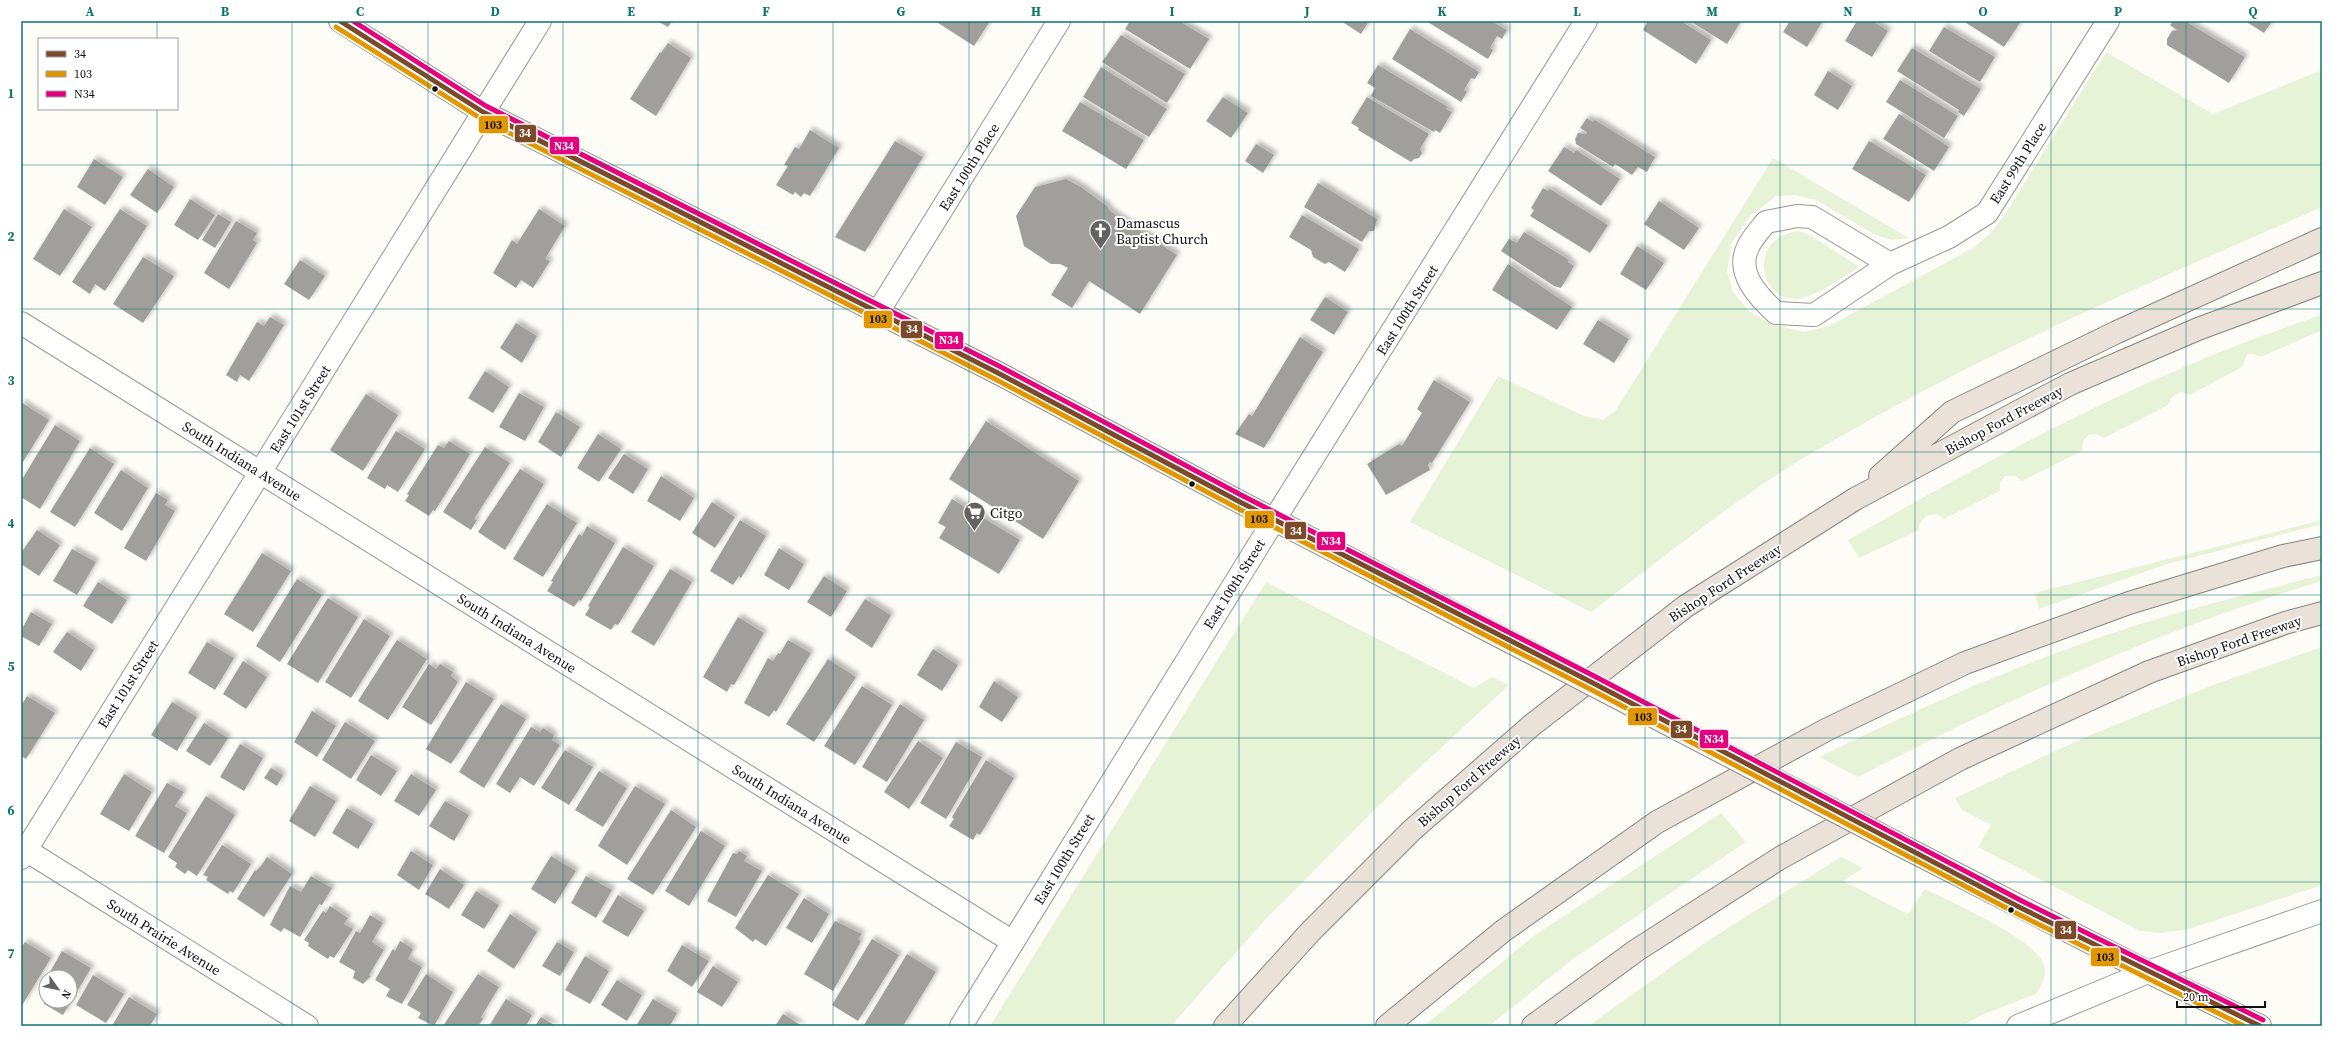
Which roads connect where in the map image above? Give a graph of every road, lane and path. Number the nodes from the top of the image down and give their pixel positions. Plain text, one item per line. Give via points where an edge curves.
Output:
1 (340, 21) edge
2 (540, 21) edge
3 (1059, 21) edge
4 (1586, 21) edge
5 (2108, 21) edge
6 (483, 112) junction
7 (2322, 239) edge
8 (1890, 264) junction
9 (2322, 283) edge
10 (878, 312) junction
11 (21, 323) edge
12 (260, 472) junction
13 (1855, 499) junction
14 (1274, 520) junction
15 (2322, 548) edge
16 (2322, 612) edge
17 (23, 852) edge
18 (2322, 911) edge
19 (1013, 942) junction
20 (2148, 972) junction
21 (307, 1026) edge
22 (961, 1026) edge
23 (1225, 1026) edge
24 (1387, 1026) edge
25 (1533, 1026) edge
26 (2018, 1026) edge
27 (2260, 1026) edge

1 - 6 main road
2 - 6 street, East 101st Street
3 - 10 street, East 100th Place
4 - 14 street, East 100th Street
5 - 8 street, East 99th Place via 1987,213 1949,237
6 - 10 main road
6 - 12 street, East 101st Street
7 - 13 highway via 2117,332 1952,412
8 - 8 street, East 99th Place via 1814,315 1776,313 1756,294 1744,267 1747,247 1766,222 1797,216 1812,217
9 - 13 highway, Bishop Ford Freeway via 2198,329 2070,384
10 - 14 main road
11 - 12 street, South Indiana Avenue
12 - 17 street, East 101st Street
12 - 19 street, South Indiana Avenue
13 - 23 highway, Bishop Ford Freeway via 1686,606 1532,725 1411,831 1311,931
14 - 19 street, East 100th Street
14 - 20 main road, bridge
15 - 24 highway via 2283,556 2130,603 1965,663 1826,730 1657,822 1503,931
16 - 25 highway, Bishop Ford Freeway via 2149,672 1960,759 1780,858 1637,950
17 - 21 street, South Prairie Avenue
18 - 20 street
19 - 22 street, East 100th Street
20 - 26 street
20 - 27 main road

